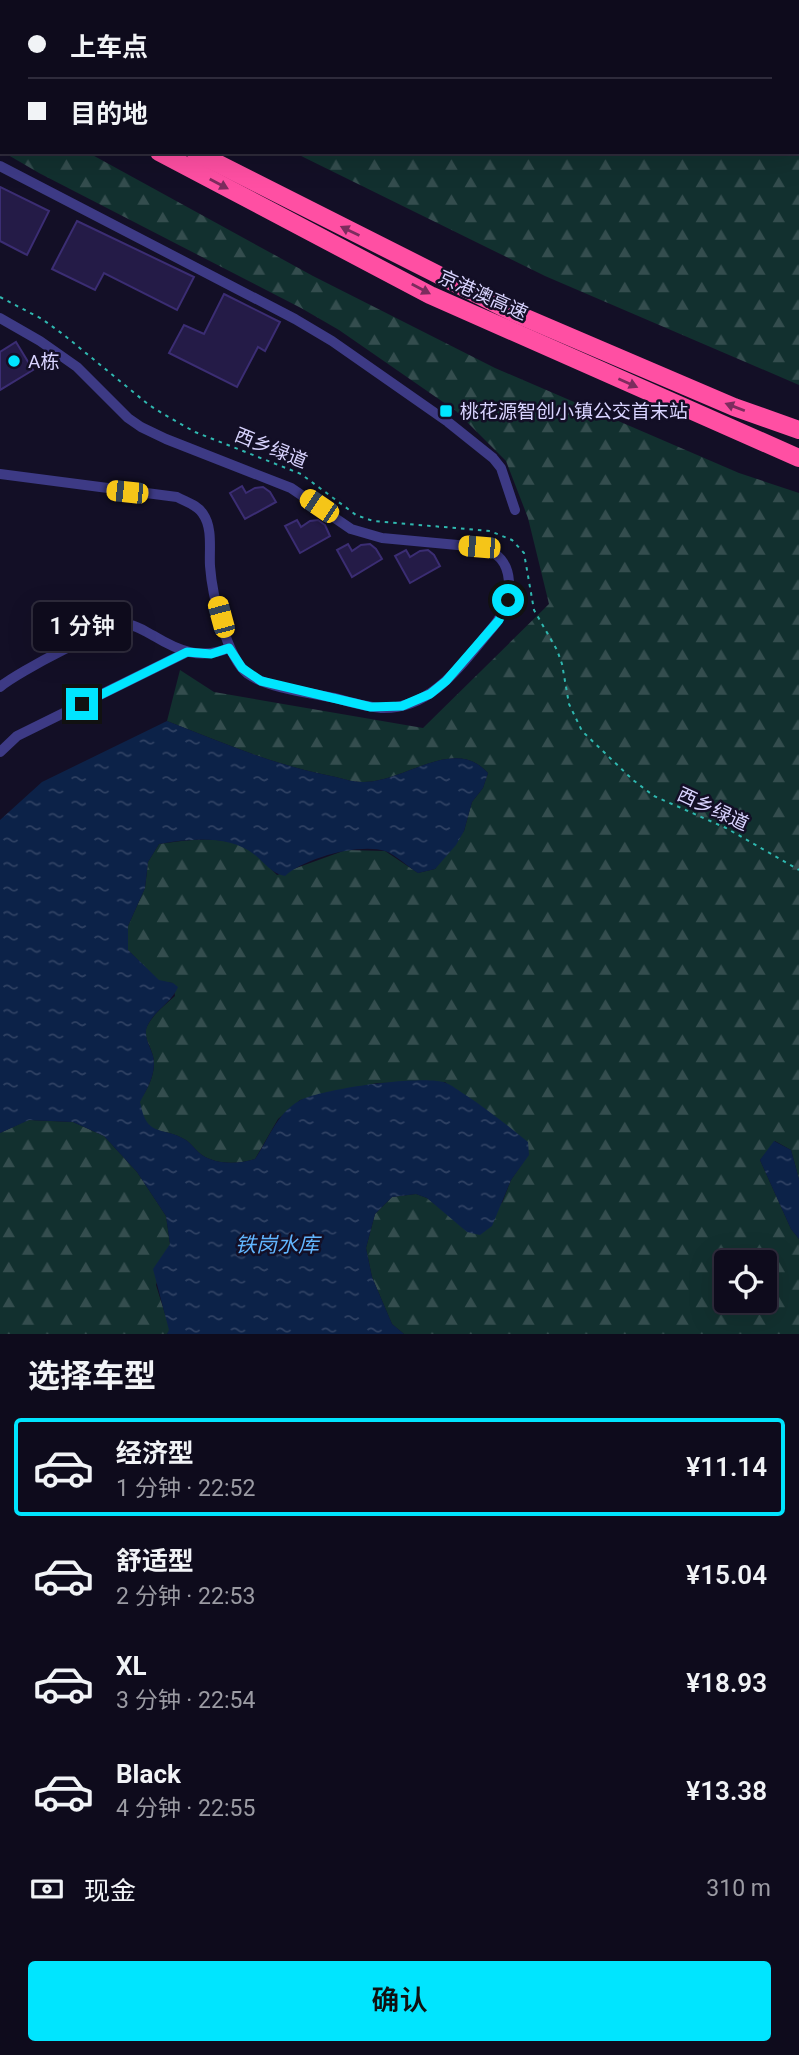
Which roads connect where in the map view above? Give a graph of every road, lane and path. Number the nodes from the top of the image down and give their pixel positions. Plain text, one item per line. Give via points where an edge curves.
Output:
1 (163, 154) edge
2 (198, 154) edge
3 (0, 166) edge
4 (0, 297) edge
5 (0, 317) edge
6 (799, 430) edge
7 (799, 458) edge
8 (0, 474) edge
9 (515, 510) dead end
10 (229, 648) junction
11 (187, 652) junction
12 (0, 687) edge
13 (0, 752) edge
14 (799, 870) edge

1 -> 7 highway, 京港澳高速 via 430,295
6 -> 2 highway, 京港澳高速 via 512,312
3 - 9 street via 332,341 493,458
4 - 14 path, 西乡绿道 via 64,335 164,415 310,478 356,515 373,521 490,531 512,540 524,553 534,610 557,650 569,704 582,731 654,796 726,828
5 - 10 street via 77,368 128,418 154,433 291,488 361,533 484,548 502,561 509,578 508,600 499,620 439,688 402,706 371,707 261,681 242,668
8 - 10 street via 177,497 195,506 208,524 210,568
10 - 11 street via 211,654
11 - 12 street via 136,626 117,626
11 - 13 street via 17,736

